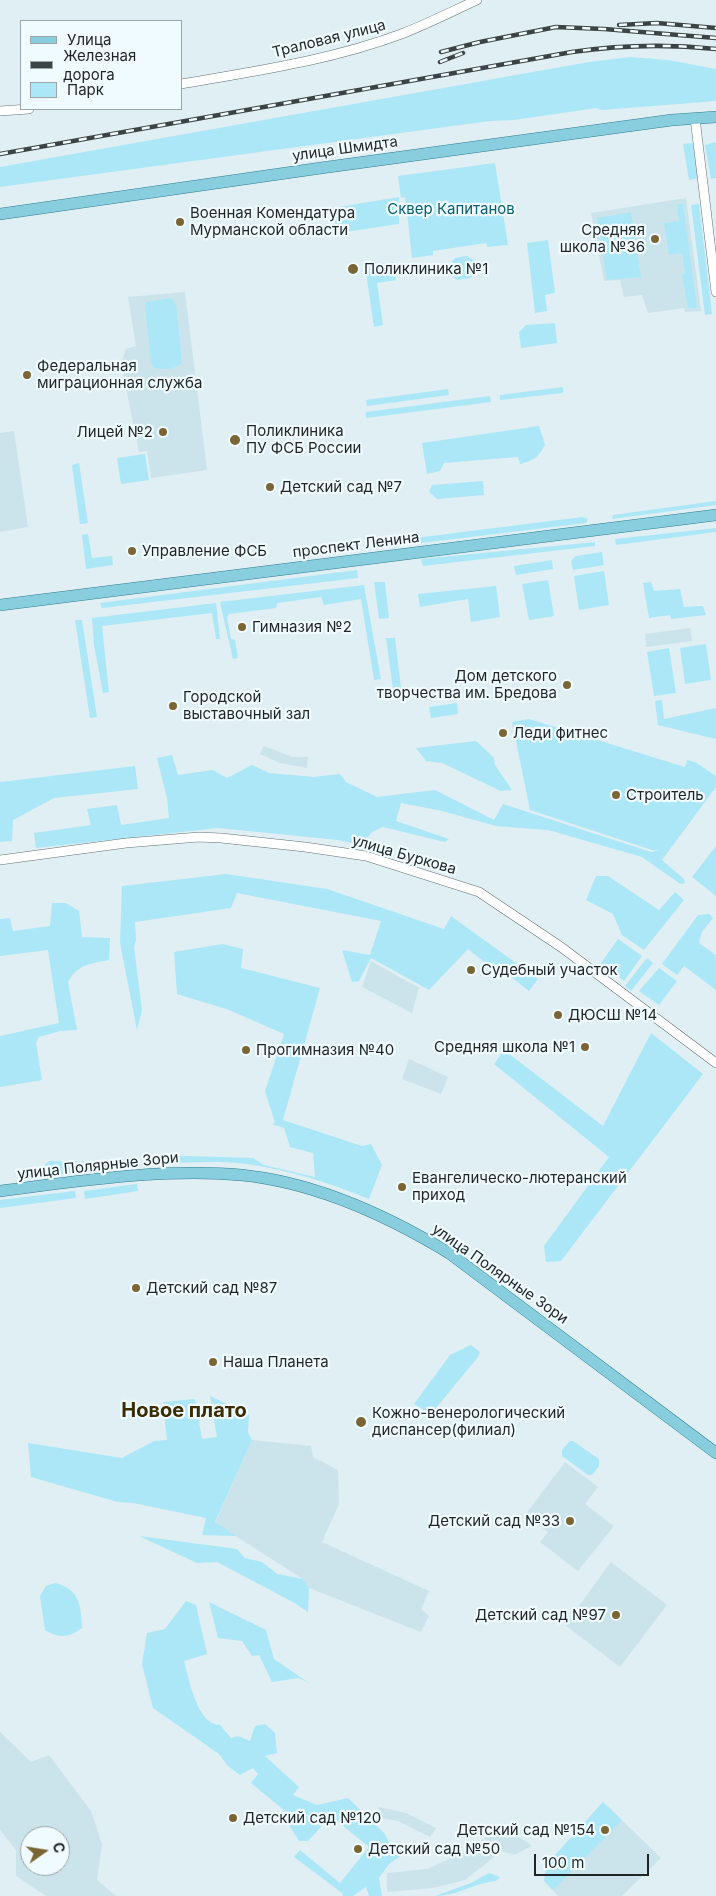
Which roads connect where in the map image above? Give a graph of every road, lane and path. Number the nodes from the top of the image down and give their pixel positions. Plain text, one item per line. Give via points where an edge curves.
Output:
1 (477, 0) edge
2 (182, 84) edge
3 (20, 110) edge
4 (0, 111) edge
5 (716, 117) edge
6 (695, 118) junction
7 (0, 214) edge
8 (716, 292) edge
9 (716, 515) edge
10 (0, 605) edge
11 (0, 860) edge
12 (716, 1063) edge
13 (0, 1192) edge
14 (716, 1453) edge

1 - 2 street, Траловая улица via 374,43 290,64
3 - 4 street
5 - 6 main road, улица Шмидта
6 - 7 main road, улица Шмидта
6 - 8 street
9 - 10 main road, проспект Ленина
11 - 12 street, улица Буркова via 199,837 366,856 479,892 561,947
13 - 14 main road, улица Полярные Зори via 140,1175 186,1173 257,1178 338,1199 404,1227 449,1253

